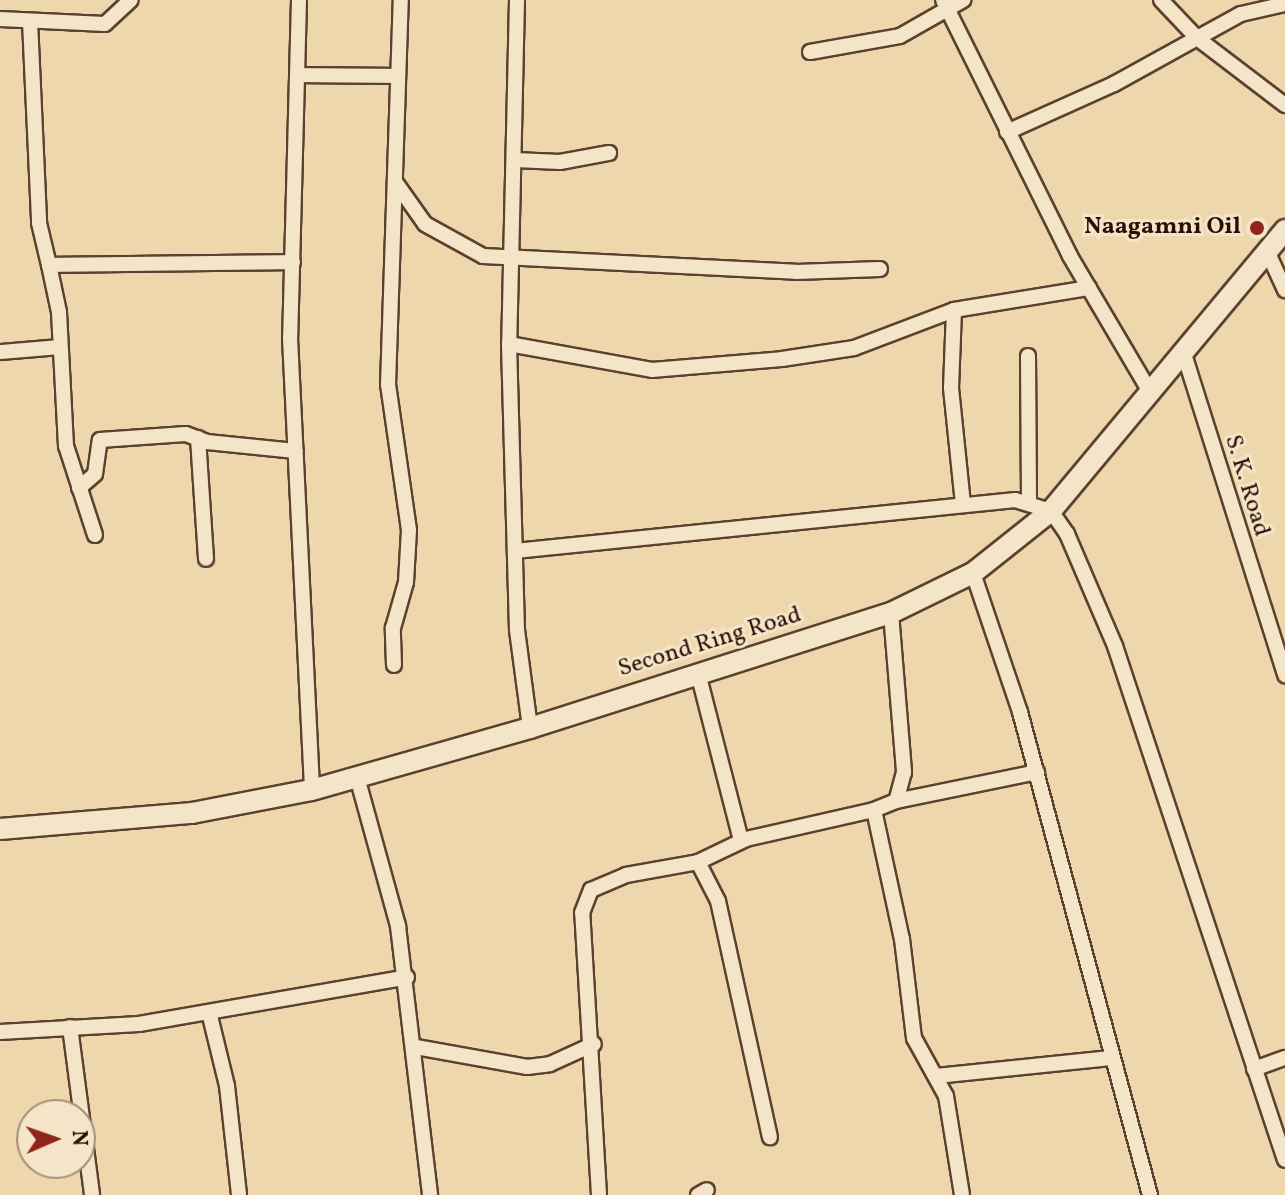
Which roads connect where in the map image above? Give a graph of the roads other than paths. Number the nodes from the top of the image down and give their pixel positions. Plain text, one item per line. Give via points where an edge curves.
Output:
1 (131, 0) edge
2 (299, 0) edge
3 (401, 0) edge
4 (517, 0) edge
5 (963, 0) edge
6 (1161, 0) edge
7 (945, 4) edge
8 (1285, 4) edge
9 (0, 19) edge
10 (30, 21) junction
11 (1197, 38) junction
12 (810, 52) dead end
13 (298, 75) junction
14 (397, 76) junction
15 (1285, 105) edge
16 (1007, 132) junction
17 (609, 153) dead end
18 (515, 160) junction
19 (396, 183) junction
20 (1285, 230) edge
21 (1268, 253) junction
22 (512, 259) junction
23 (293, 262) junction
24 (49, 265) junction
25 (880, 269) dead end
26 (1089, 288) junction
27 (1285, 290) edge
28 (954, 310) junction
29 (509, 344) junction
30 (59, 347) junction
31 (0, 352) edge
32 (1184, 354) junction
33 (1028, 356) dead end
34 (1146, 384) junction
35 (198, 438) junction
36 (296, 451) junction
37 (79, 488) junction
38 (1029, 503) junction
39 (963, 504) junction
40 (1051, 511) junction
41 (95, 535) dead end
42 (515, 551) junction
43 (206, 559) dead end
44 (973, 573) junction
45 (891, 613) junction
46 (394, 665) dead end
47 (698, 673) junction
48 (1285, 675) edge
49 (530, 728) junction
50 (1037, 772) junction
51 (357, 777) junction
52 (312, 790) junction
53 (896, 801) junction
54 (874, 810) junction
55 (0, 829) edge
56 (741, 841) junction
57 (698, 862) junction
58 (407, 977) junction
59 (209, 1012) junction
60 (70, 1027) junction
61 (0, 1032) edge
62 (594, 1044) junction
63 (416, 1047) junction
64 (1111, 1058) junction
65 (1285, 1058) edge
66 (1254, 1069) junction
67 (936, 1076) junction
68 (770, 1137) dead end
69 (1285, 1160) edge
70 (92, 1195) edge
71 (239, 1195) edge
72 (430, 1195) edge
73 (599, 1195) edge
74 (962, 1195) edge
75 (1150, 1195) edge

1 - 10 street via 105,24
2 - 13 street
3 - 14 street
4 - 18 street
5 - 7 street
6 - 11 street
7 - 12 street via 900,36
7 - 16 street
8 - 11 street via 1241,14
9 - 10 street
10 - 24 street via 39,223
11 - 15 street
11 - 16 street via 1114,84
13 - 14 street
13 - 23 street
14 - 19 street
16 - 26 street
17 - 18 street via 560,162
18 - 22 street
19 - 22 street via 416,217 461,248
19 - 46 street via 388,385 409,530 406,582 393,628
20 - 21 street, Second Ring Road
21 - 27 street
21 - 32 street, Second Ring Road
22 - 25 street via 796,272
22 - 29 street
23 - 24 street
23 - 36 street
24 - 30 street via 59,312
26 - 28 street
26 - 34 street
28 - 29 street via 837,352 666,369 625,368
28 - 39 street via 951,388
29 - 42 street
30 - 31 street
30 - 37 street via 66,446
32 - 34 street, Second Ring Road
32 - 48 street, S. K. Road
33 - 38 street
34 - 40 street, Second Ring Road
35 - 36 street
35 - 37 street via 148,432 100,440 95,474
35 - 43 street
36 - 52 street
37 - 41 street
38 - 39 street
38 - 40 street
39 - 42 street
40 - 44 street, Second Ring Road
40 - 66 street via 1067,534 1115,646
42 - 49 street via 517,630
44 - 45 street, Second Ring Road
44 - 50 street
45 - 47 street, Second Ring Road
45 - 53 street via 904,772
47 - 49 street, Second Ring Road
47 - 56 street
49 - 51 street, Second Ring Road
50 - 53 street
50 - 64 street
51 - 52 street, Second Ring Road
51 - 58 street
52 - 55 street, Second Ring Road via 192,813
53 - 54 street
54 - 56 street
54 - 67 street via 902,939 914,1038
56 - 57 street
57 - 62 street via 602,882 583,902
57 - 68 street via 718,901
58 - 59 street
58 - 63 street
59 - 60 street via 139,1024
59 - 71 street via 227,1086
60 - 61 street
60 - 70 street
62 - 63 street via 550,1064 527,1067
62 - 73 street
63 - 72 street
64 - 67 street
64 - 75 street
65 - 66 street
66 - 69 street
67 - 74 street via 951,1118

